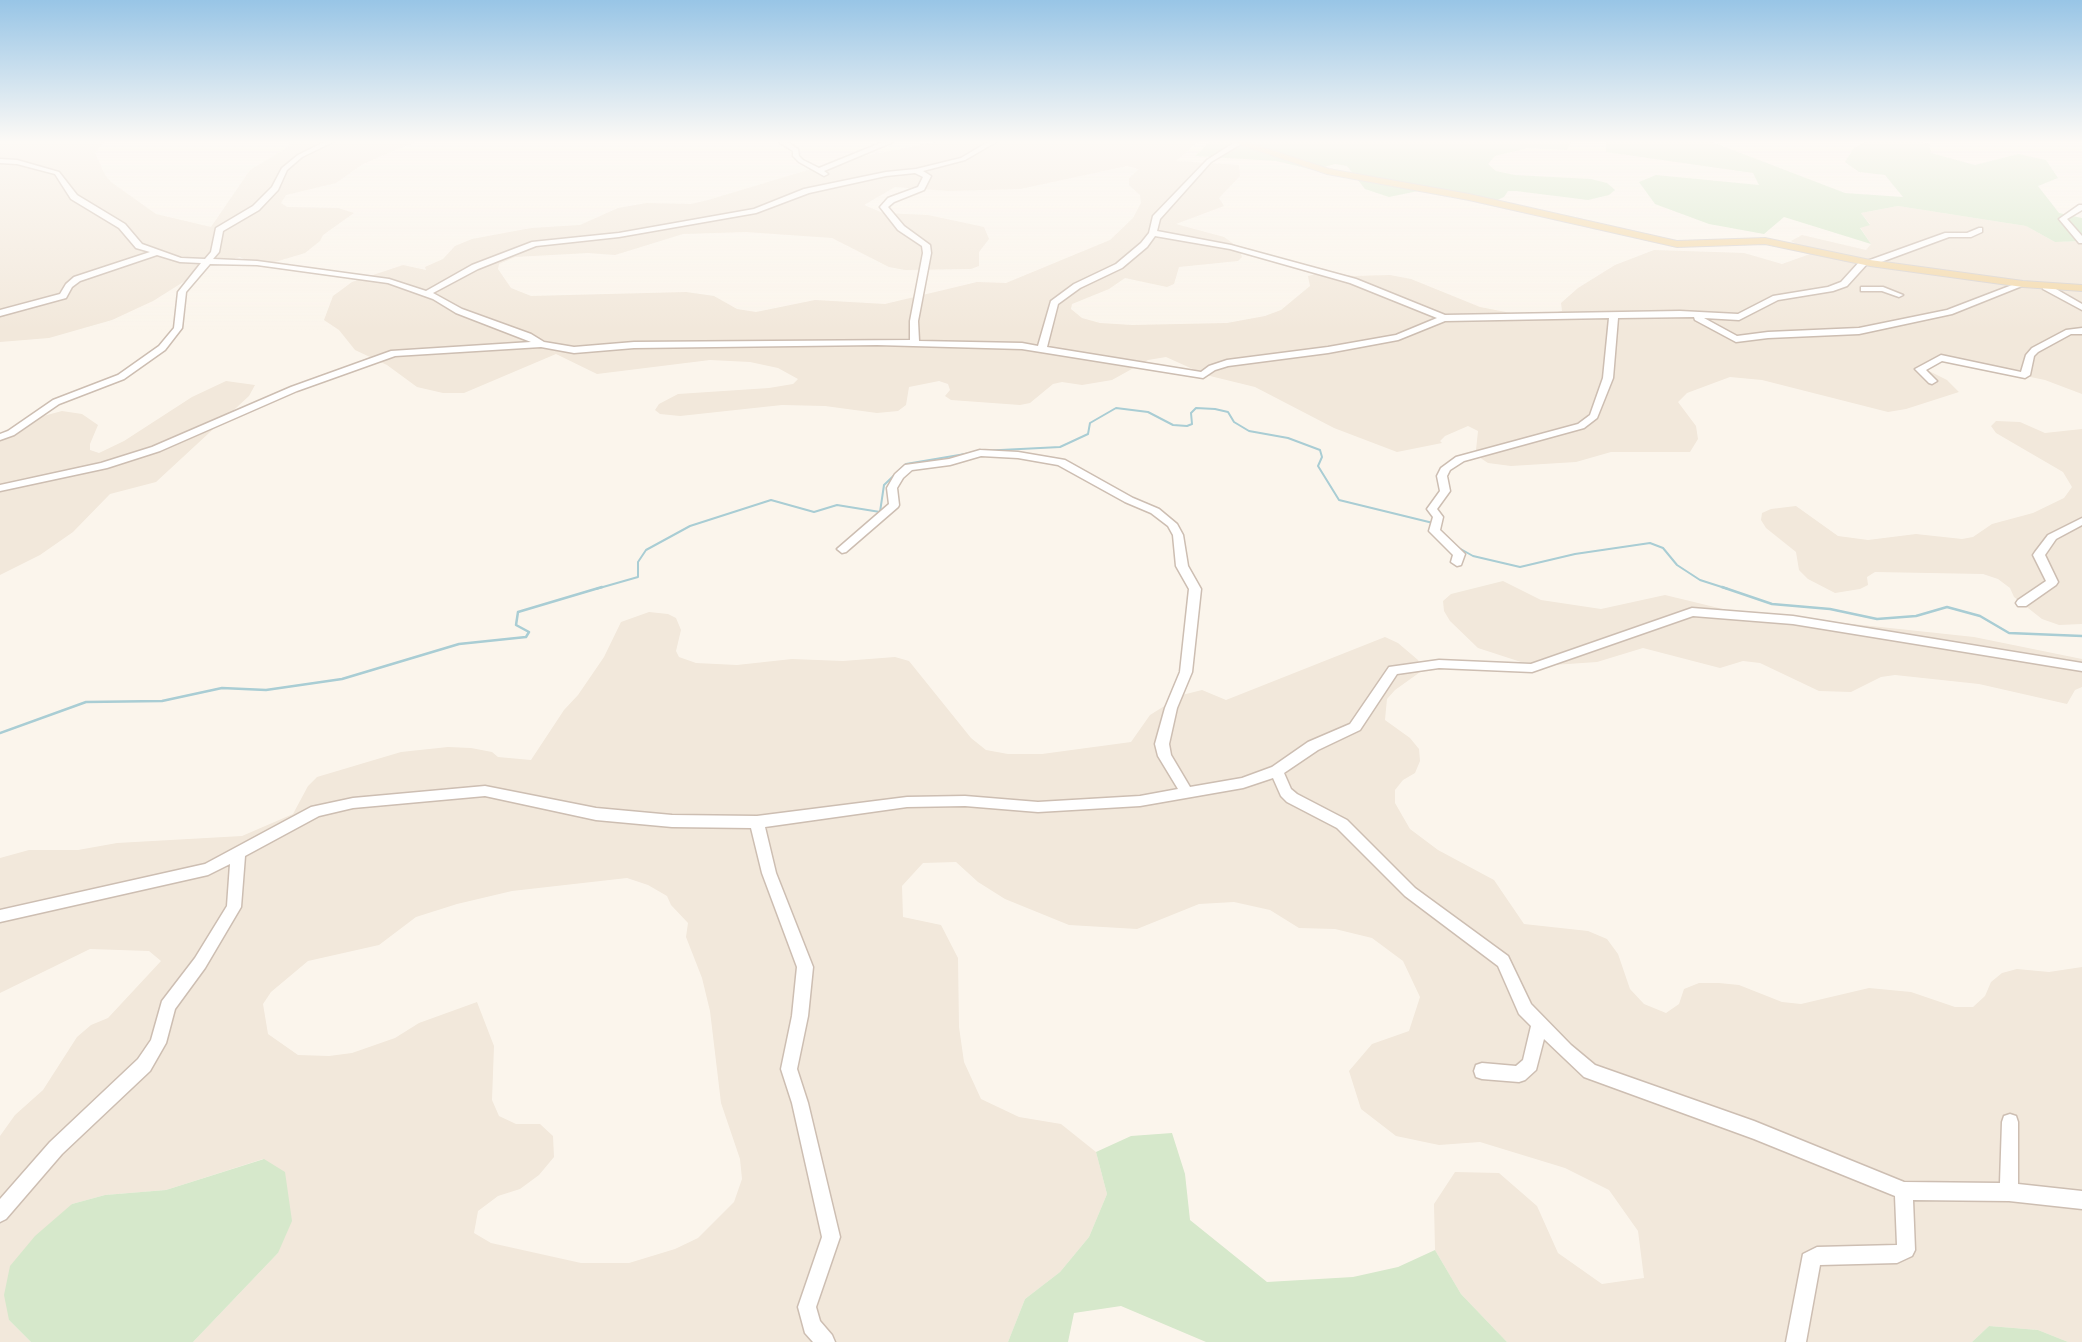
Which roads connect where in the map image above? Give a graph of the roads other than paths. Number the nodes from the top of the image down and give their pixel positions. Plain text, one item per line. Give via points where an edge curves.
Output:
1 (84, 205) edge
2 (259, 205) edge
3 (772, 205) edge
4 (886, 205) edge
5 (1168, 205) edge
6 (1503, 205) edge
7 (2082, 207) edge
8 (1979, 230) dead end
9 (1153, 233) junction
10 (2082, 242) edge
11 (158, 251) junction
12 (205, 262) junction
13 (1867, 263) junction
14 (1844, 284) junction
15 (2023, 284) junction
16 (2046, 286) junction
17 (2082, 288) edge
18 (1864, 289) junction
19 (426, 294) junction
20 (1877, 295) dead end
21 (1899, 295) dead end
22 (2082, 307) edge
23 (0, 313) edge
24 (1614, 315) junction
25 (1695, 316) junction
26 (1444, 318) junction
27 (2082, 331) edge
28 (541, 344) junction
29 (915, 344) junction
30 (1042, 348) junction
31 (1932, 381) dead end
32 (0, 437) edge
33 (0, 488) edge
34 (2082, 522) edge
35 (842, 549) dead end
36 (1457, 562) dead end
37 (2022, 603) dead end
38 (2082, 667) edge
39 (1278, 771) junction
40 (1187, 793) junction
41 (757, 822) junction
42 (238, 853) junction
43 (0, 916) edge
44 (1539, 1024) junction
45 (1482, 1071) dead end
46 (2010, 1122) dead end
47 (1904, 1191) junction
48 (2009, 1192) junction
49 (2082, 1200) edge
50 (0, 1213) edge
51 (825, 1342) edge
52 (1796, 1342) edge

1 - 11 street via 122,226 139,246
2 - 12 street via 219,230 215,252
3 - 19 street via 620,235 545,241 475,267
4 - 29 street via 901,228 926,245 928,253 914,321
5 - 9 street via 1156,218
6 - 13 main road via 1677,244 1765,241
7 - 10 street via 2063,219
8 - 13 street via 1948,235
9 - 26 street via 1231,247 1353,281
9 - 30 street via 1119,266 1077,286 1055,303
11 - 12 street via 180,260
11 - 23 street via 77,279 62,296
12 - 19 street via 345,273
12 - 32 street via 182,292 174,334 147,361 121,377 56,402
13 - 14 street
13 - 15 main road
14 - 18 street
14 - 25 street via 1780,296 1739,317
15 - 16 main road
15 - 25 street via 1949,312 1859,331 1737,340
16 - 17 main road
16 - 22 street
18 - 20 street
18 - 21 street
19 - 28 street
24 - 25 street
24 - 26 street
24 - 36 street via 1608,379 1594,416 1581,426 1460,459 1446,468 1442,476 1445,491 1432,509 1438,517 1434,531 1460,554
26 - 30 street via 1408,335 1227,363 1190,376
27 - 31 street via 2069,332 2035,350 2025,375 1941,358 1920,369
28 - 29 street via 574,350 634,345
28 - 33 street via 394,353 294,389 156,449 103,466
29 - 30 street
34 - 37 street via 2052,537 2039,555 2052,582
35 - 40 street via 894,505 892,488 909,467 979,453 1060,462 1155,511 1178,535 1182,566 1195,589 1186,672 1162,744 1164,756
38 - 39 street via 2045,656 1793,620 1692,612 1532,668 1439,664 1393,670 1355,727 1313,746
39 - 40 street
39 - 44 street via 1292,798 1342,824 1410,892 1503,961 1522,1005
40 - 41 street via 1140,801 1038,807 907,802
41 - 42 street via 596,814 485,791 353,803 316,811
41 - 51 street via 769,873 804,967 789,1069 831,1237 807,1307 812,1326
42 - 43 street via 208,869
42 - 50 street via 234,907 168,1006 158,1043 144,1065 56,1148
44 - 45 street via 1530,1064 1519,1074
44 - 47 street via 1581,1065 1602,1076 1754,1130
46 - 48 street
47 - 48 street
47 - 52 street via 1906,1250 1817,1256 1810,1261
48 - 49 street

